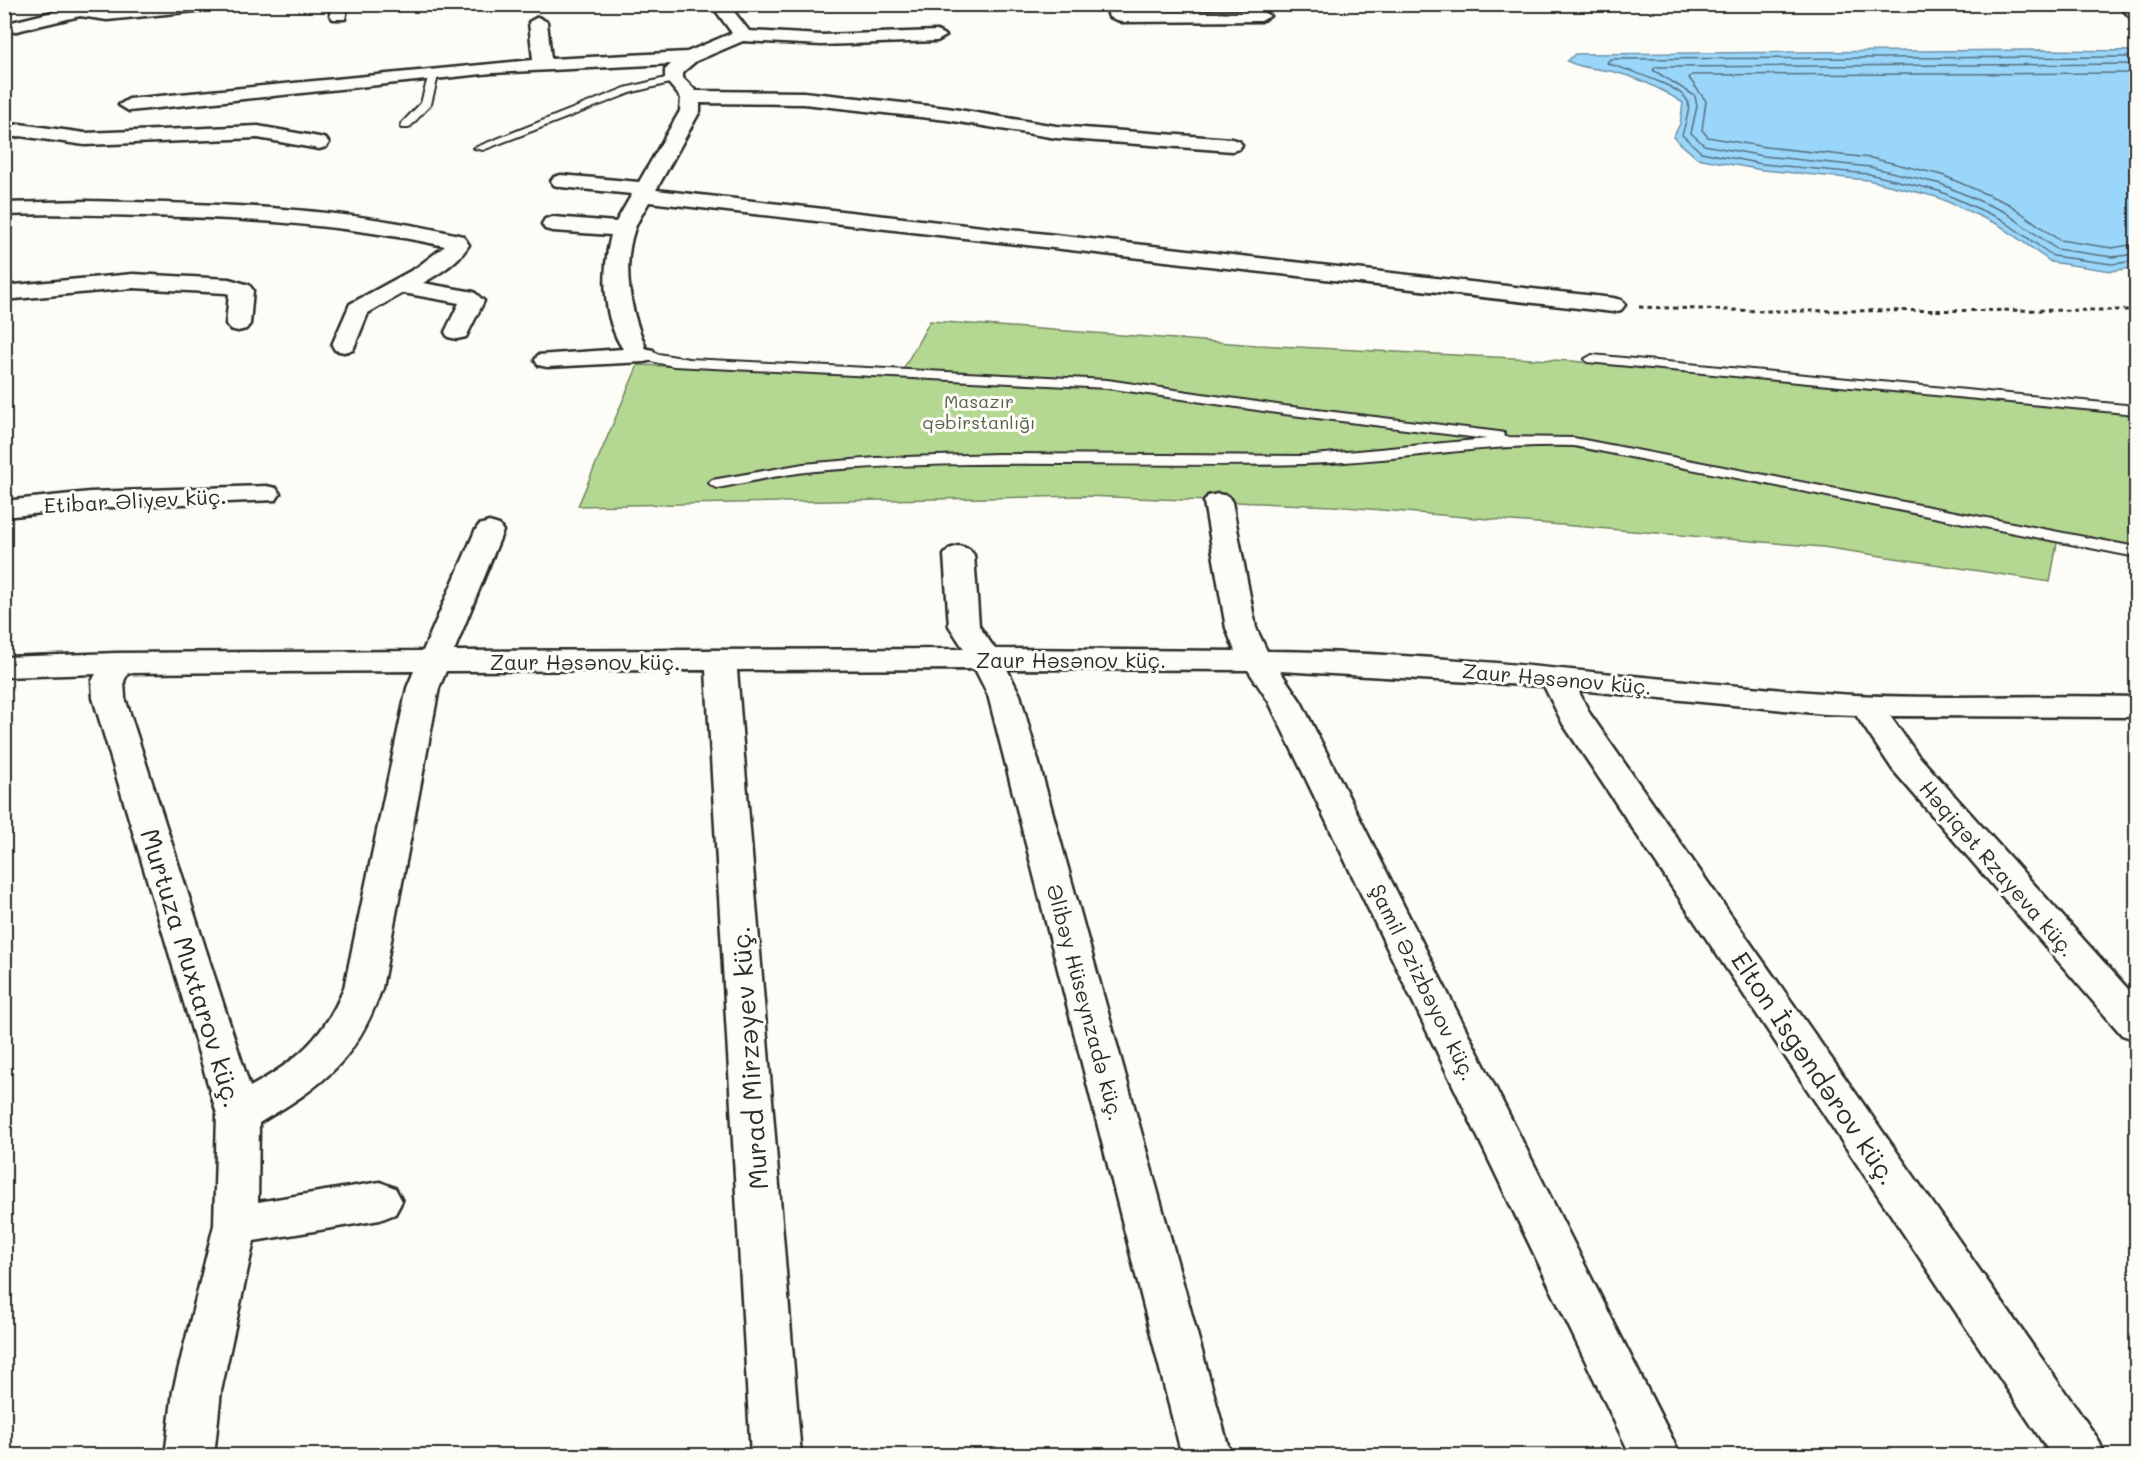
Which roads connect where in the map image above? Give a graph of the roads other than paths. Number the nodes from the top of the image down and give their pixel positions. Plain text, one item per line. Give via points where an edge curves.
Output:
1 (108, 4) edge
2 (215, 4) edge
3 (718, 4) edge
4 (1113, 4) edge
5 (2126, 4) edge
6 (79, 12) junction
7 (2136, 13) edge
8 (1261, 16) dead end
9 (537, 22) dead end
10 (4, 29) edge
11 (741, 36) junction
12 (937, 36) dead end
13 (690, 57) junction
14 (542, 64) junction
15 (433, 76) junction
16 (675, 80) junction
17 (278, 90) junction
18 (691, 97) junction
19 (129, 105) dead end
20 (405, 126) dead end
21 (258, 132) junction
22 (4, 133) edge
23 (319, 143) dead end
24 (1232, 145) dead end
25 (479, 148) dead end
26 (561, 181) dead end
27 (644, 192) junction
28 (4, 209) edge
29 (553, 225) dead end
30 (623, 229) junction
31 (402, 286) junction
32 (4, 293) edge
33 (1613, 305) road end
34 (238, 324) dead end
35 (457, 332) dead end
36 (344, 345) dead end
37 (638, 350) junction
38 (1592, 359) dead end
39 (547, 360) dead end
40 (2136, 410) edge
41 (1512, 440) junction
42 (717, 483) dead end
43 (266, 494) dead end
44 (1218, 502) dead end
45 (4, 509) edge
46 (489, 531) dead end
47 (2136, 552) edge
48 (959, 555) dead end
49 (986, 658) junction
50 (433, 661) junction
51 (721, 661) junction
52 (1260, 661) junction
53 (117, 663) junction
54 (4, 667) edge
55 (1556, 678) junction
56 (1866, 706) junction
57 (2136, 707) edge
58 (2136, 1024) edge
59 (238, 1114) junction
60 (380, 1201) dead end
61 (236, 1225) junction
62 (189, 1455) edge
63 (776, 1455) edge
64 (1208, 1455) edge
65 (1657, 1455) edge
66 (2081, 1455) edge

1 - 6 street
2 - 6 street via 107,15
3 - 11 street via 738,25
4 - 8 street via 1117,15 1128,17
5 - 7 street
6 - 10 street
9 - 14 street
11 - 12 street via 821,40
11 - 13 street
13 - 14 street
13 - 16 street via 674,70
14 - 15 street
15 - 17 street
15 - 20 lane via 426,106
16 - 18 street
16 - 25 lane via 628,90
17 - 19 street
17 - 21 street
18 - 24 street via 804,98 947,114 1056,132
18 - 27 street via 690,111
21 - 22 street via 85,139 20,130
21 - 23 street
26 - 27 street
27 - 30 street
27 - 33 street
28 - 31 street via 258,212 455,241 458,245 442,260
29 - 30 street
30 - 37 street via 617,284
31 - 35 street via 472,301
31 - 36 street via 358,309
32 - 34 street via 133,281 229,286 241,290
37 - 39 street
37 - 41 lane via 663,361 689,363 1107,384
38 - 40 lane
41 - 42 lane via 1397,455 1305,460 975,457 813,467
41 - 47 lane via 1574,442
43 - 45 street, Etibar Əliyev küç. via 90,500
44 - 52 street, Şamil Əzizbəyov küç. via 1240,628
46 - 50 street
48 - 49 street, Əlibəy Hüseynzadə küç. via 964,626
49 - 51 street, Zaur Həsənov küç.
49 - 52 street, Zaur Həsənov küç.
49 - 64 street, Əlibəy Hüseynzadə küç. via 1004,695
50 - 51 street, Zaur Həsənov küç.
50 - 53 street, Zaur Həsənov küç.
50 - 59 street via 417,709 363,988 346,1028 329,1052 302,1076
51 - 63 street, Murad Mirzəyev küç.
52 - 55 street, Zaur Həsənov küç. via 1437,667
52 - 65 street, Şamil Əzizbəyov küç. via 1285,702
53 - 54 street, Zaur Həsənov küç.
53 - 59 street, Murtuza Muxtarov küç. via 108,681 109,698
55 - 56 street, Zaur Həsənov küç.
55 - 66 street, Elton İsgəndərov küç. via 1575,716
56 - 57 street, Zaur Həsənov küç.
56 - 58 street, Həqiqət Rzayeva küç. via 1905,762
59 - 61 street, Murtuza Muxtarov küç.
60 - 61 street
61 - 62 street, Murtuza Muxtarov küç. via 197,1391

